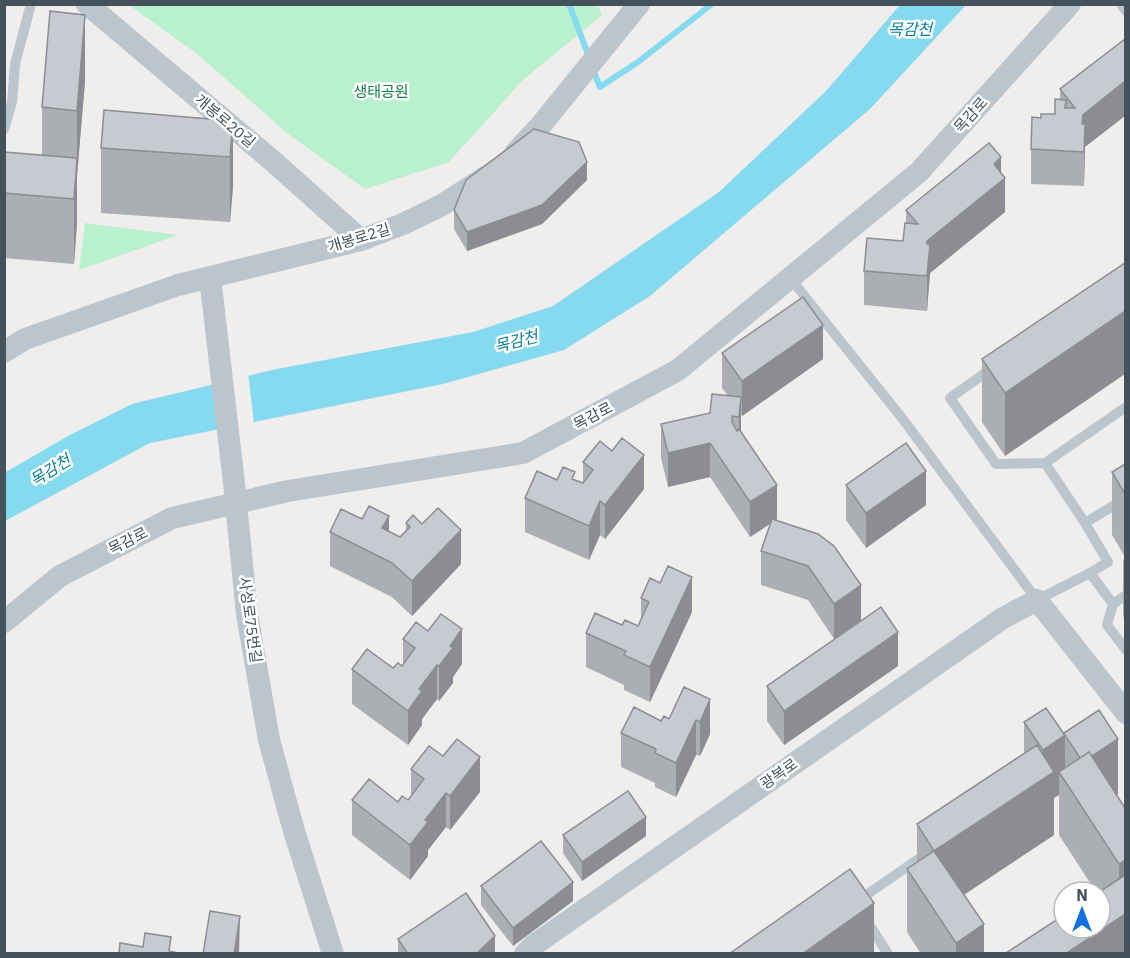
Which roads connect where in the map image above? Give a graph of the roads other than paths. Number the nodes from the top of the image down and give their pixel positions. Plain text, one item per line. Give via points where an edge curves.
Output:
1 (31, 4) edge
2 (87, 4) edge
3 (639, 4) edge
4 (1070, 4) edge
5 (1121, 4) edge
6 (1125, 11) edge
7 (4, 129) edge
8 (361, 240) junction
9 (210, 277) junction
10 (790, 278) junction
11 (4, 352) edge
12 (1006, 358) edge
13 (1125, 407) edge
14 (1044, 463) junction
15 (235, 493) junction
16 (1125, 498) edge
17 (1085, 523) junction
18 (1090, 573) junction
19 (1125, 595) edge
20 (1037, 600) junction
21 (1113, 604) junction
22 (4, 622) edge
23 (1125, 650) edge
24 (1125, 713) edge
25 (933, 848) edge
26 (854, 903) junction
27 (844, 909) edge
28 (333, 954) edge
29 (525, 954) edge
30 (888, 954) edge

1 - 7 lane
2 - 8 street, 개봉로20길
3 - 8 street, 개봉로2길 via 541,125 501,167 442,205
4 - 10 street, 목감로 via 919,172
5 - 6 lane
8 - 9 street, 개봉로2길
9 - 11 street, 개봉로2길 via 25,339
9 - 15 street, 사성로75번길
10 - 15 street, 목감로 via 678,370 524,453 288,490
10 - 20 lane via 902,418
12 - 14 lane via 950,398 996,464
13 - 14 lane
14 - 17 lane
15 - 22 street, 목감로 via 172,518 60,576
15 - 28 street, 사성로75번길 via 247,614 269,740
16 - 17 lane
17 - 18 lane via 1108,562
18 - 20 lane
18 - 21 lane
19 - 21 lane
20 - 24 street
20 - 29 street, 광복로 via 1003,618
21 - 23 lane via 1107,625
25 - 26 lane
26 - 27 lane
26 - 30 lane

